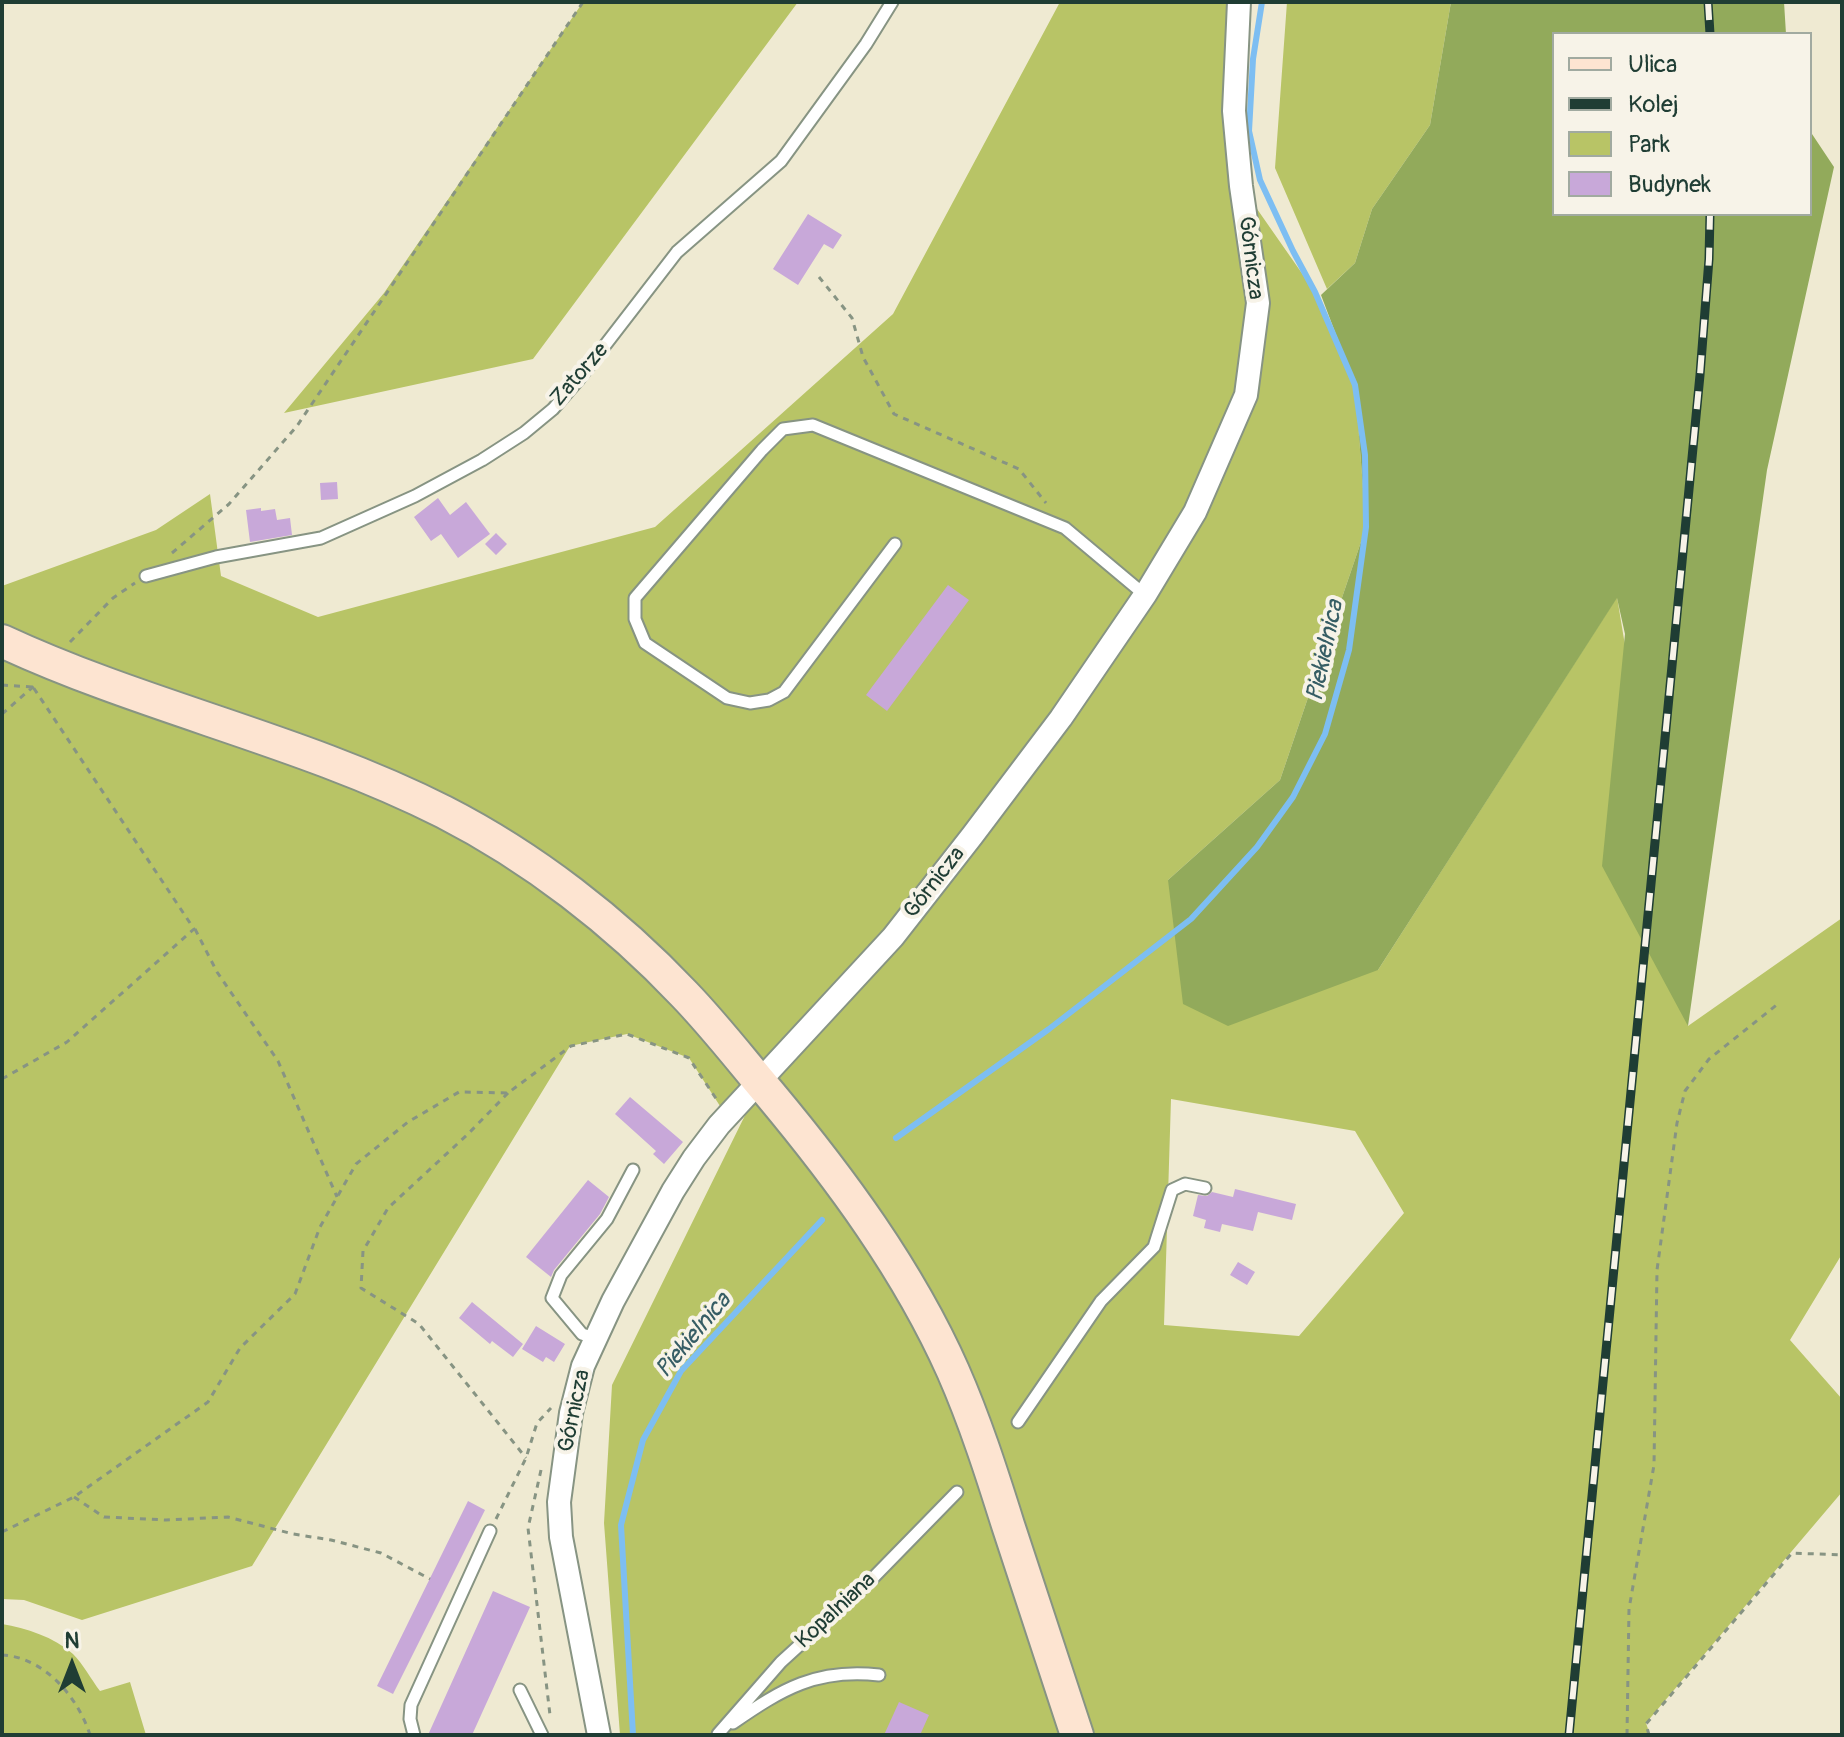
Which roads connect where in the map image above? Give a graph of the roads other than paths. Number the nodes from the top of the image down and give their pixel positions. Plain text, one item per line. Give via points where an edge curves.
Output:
1 (892, 2) edge
2 (1239, 2) edge
3 (895, 544) dead end
4 (146, 576) road end
5 (1145, 595) junction
6 (2, 641) edge
7 (760, 1083) junction
8 (633, 1170) dead end
9 (1205, 1188) dead end
10 (597, 1339) junction
11 (1018, 1422) dead end
12 (957, 1492) dead end
13 (490, 1531) road end
14 (879, 1675) dead end
15 (520, 1690) dead end
16 (717, 1734) edge
17 (414, 1735) edge
18 (542, 1735) edge
19 (599, 1735) edge
20 (1077, 1735) edge

1 - 4 lane, Zatorze via 781,161 677,252 579,379 524,433 415,496 321,538
2 - 5 street, Górnicza via 1234,111 1258,303 1246,395 1195,512
3 - 5 lane via 784,692 769,700 727,698 645,643 635,619 635,598 783,429 813,425 1065,528
5 - 7 street, Górnicza via 1061,718 893,937
6 - 7 main road via 115,689 384,783 496,842 622,935 683,993
7 - 10 street, Górnicza via 694,1158
7 - 20 main road via 810,1142 885,1247 955,1374
8 - 10 lane via 607,1219 561,1275 552,1298 582,1334
9 - 11 lane via 1185,1184 1172,1190 1154,1247 1101,1301
10 - 19 street, Górnicza via 583,1366 571,1413 559,1502
12 - 16 lane, Kopalniana via 781,1662
13 - 17 lane via 411,1705
14 - 16 lane, Kopalniana via 836,1673 810,1679
15 - 18 lane

